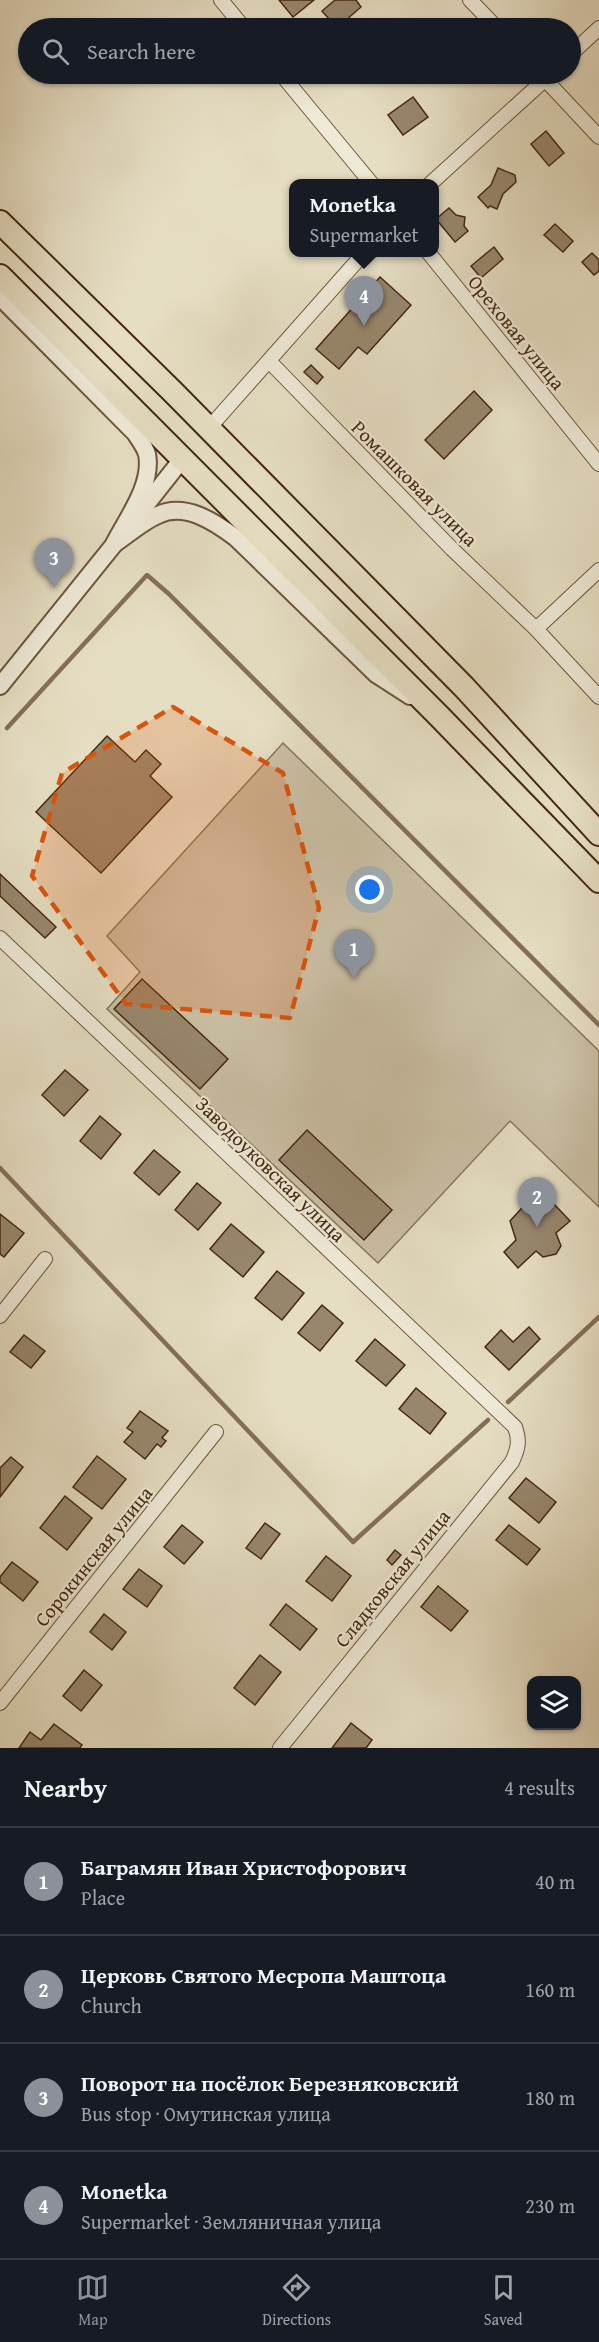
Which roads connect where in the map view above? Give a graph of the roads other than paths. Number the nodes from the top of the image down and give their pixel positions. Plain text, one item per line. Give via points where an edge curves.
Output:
1 (221, 0) edge
2 (470, 0) edge
3 (236, 18) edge
4 (487, 18) edge
5 (599, 28) edge
6 (581, 45) edge
7 (289, 84) edge
8 (535, 84) edge
9 (553, 84) edge
10 (599, 137) edge
11 (369, 179) edge
12 (434, 179) edge
13 (0, 222) edge
14 (361, 257) edge
15 (432, 257) edge
16 (0, 276) edge
17 (0, 297) edge
18 (270, 362) junction
19 (209, 428) junction
20 (183, 458) junction
21 (599, 464) edge
22 (114, 544) junction
23 (599, 570) edge
24 (536, 629) junction
25 (1, 683) edge
26 (599, 697) edge
27 (438, 715) junction
28 (599, 834) edge
29 (599, 880) edge
30 (0, 938) edge
31 (45, 1259) dead end
32 (0, 1316) edge
33 (514, 1427) joint
34 (216, 1432) dead end
35 (0, 1703) edge
36 (280, 1748) edge

1 - 3 street
2 - 4 street
5 - 6 street
7 - 11 street
8 - 12 street
9 - 10 street
13 - 19 highway
14 - 18 street
15 - 21 street, Ореховая улица
16 - 20 highway
17 - 22 street via 135,433 146,453 147,473 141,493
18 - 19 street
18 - 24 street, Ромашковая улица via 452,549
19 - 20 highway
19 - 28 highway via 464,687
20 - 22 street
20 - 27 highway
22 - 25 street
22 - 27 street via 159,514 184,511 211,520 236,538 376,674
23 - 24 street
24 - 26 street, Ромашковая улица
27 - 29 highway
30 - 33 street, Заводоуковская улица
31 - 32 street
33 - 36 street, Сладковская улица via 519,1445 512,1462
34 - 35 street, Сорокинская улица

